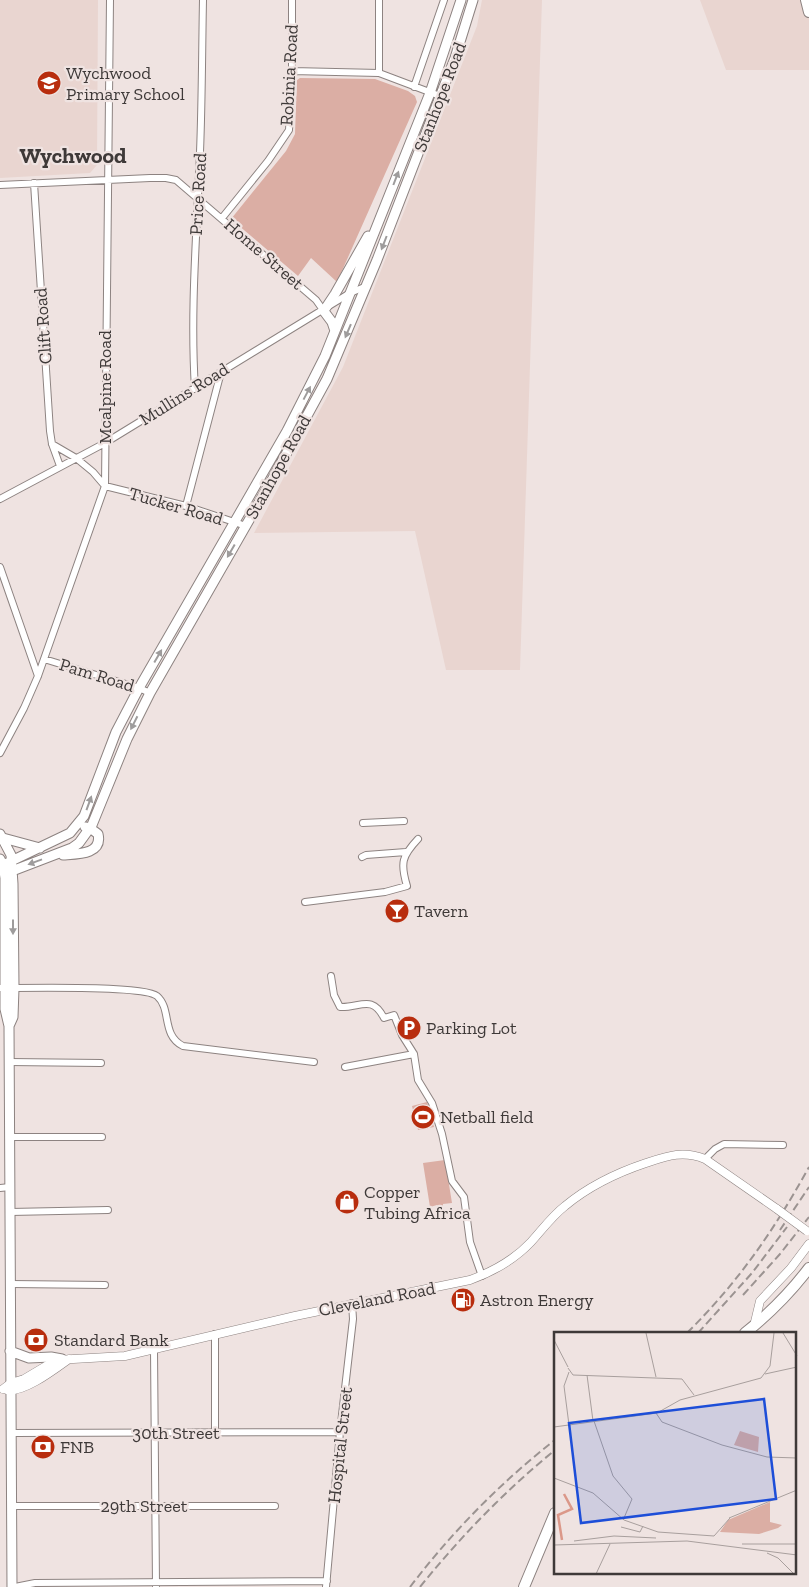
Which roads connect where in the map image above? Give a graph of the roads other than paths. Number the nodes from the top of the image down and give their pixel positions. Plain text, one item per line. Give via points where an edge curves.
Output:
1 (110, 0) edge
2 (203, 0) edge
3 (292, 0) edge
4 (380, 0) edge
5 (444, 0) edge
6 (461, 0) edge
7 (473, 0) edge
8 (806, 0) edge
9 (809, 12) edge
10 (292, 71) junction
11 (379, 73) junction
12 (414, 87) junction
13 (430, 92) junction
14 (440, 96) junction
15 (108, 180) junction
16 (34, 184) junction
17 (0, 185) edge
18 (198, 198) junction
19 (385, 207) junction
20 (222, 218) junction
21 (366, 286) junction
22 (350, 293) junction
23 (324, 309) junction
24 (335, 331) junction
25 (221, 372) junction
26 (195, 389) junction
27 (105, 443) junction
28 (52, 444) junction
29 (76, 458) junction
30 (60, 466) junction
31 (105, 486) junction
32 (0, 499) edge
33 (186, 506) junction
34 (235, 522) junction
35 (246, 526) junction
36 (211, 564) junction
37 (0, 567) edge
38 (221, 569) junction
39 (44, 659) junction
40 (38, 676) junction
41 (140, 688) junction
42 (150, 693) junction
43 (116, 732) junction
44 (127, 739) junction
45 (0, 753) edge
46 (404, 821) dead end
47 (363, 823) dead end
48 (77, 826) junction
49 (90, 828) junction
50 (2, 836) edge
51 (418, 839) dead end
52 (40, 848) junction
53 (406, 852) junction
54 (52, 856) junction
55 (362, 857) dead end
56 (6, 866) edge
57 (305, 902) dead end
58 (331, 976) dead end
59 (6, 988) edge
60 (414, 1054) junction
61 (9, 1062) junction
62 (314, 1062) dead end
63 (101, 1063) dead end
64 (344, 1067) dead end
65 (10, 1137) junction
66 (102, 1137) dead end
67 (783, 1145) dead end
68 (705, 1159) junction
69 (0, 1188) edge
70 (10, 1188) junction
71 (108, 1210) dead end
72 (10, 1212) junction
73 (808, 1231) edge
74 (809, 1244) edge
75 (809, 1268) edge
76 (482, 1276) junction
77 (10, 1284) junction
78 (105, 1285) dead end
79 (352, 1303) junction
80 (754, 1326) junction
81 (746, 1332) edge
82 (215, 1334) junction
83 (154, 1349) junction
84 (10, 1351) junction
85 (66, 1359) junction
86 (6, 1388) edge
87 (340, 1432) junction
88 (11, 1433) junction
89 (156, 1433) junction
90 (215, 1433) junction
91 (12, 1506) junction
92 (156, 1506) junction
93 (275, 1506) dead end
94 (554, 1515) edge
95 (327, 1584) edge
96 (156, 1585) edge
97 (13, 1587) edge
98 (524, 1587) edge

1 - 15 street, Mcalpine Road
2 - 18 street, Price Road
3 - 10 street, Robinia Road
4 - 11 street
5 - 12 street, Stanhope Road
6 - 13 main road, Stanhope Road
7 - 14 main road, Stanhope Road
8 - 9 main road
10 - 11 street
10 - 20 street, Robinia Road via 288,130 268,161
11 - 12 street
12 - 13 street
13 - 14 street
19 -> 13 main road, Stanhope Road
14 -> 21 main road, Stanhope Road
15 - 16 street, Home Street
15 - 18 street, Home Street via 171,178
15 - 27 street, Mcalpine Road
16 - 17 street, Home Street
16 - 28 street, Clift Road
18 - 20 street, Home Street
18 - 26 street, Price Road via 194,285
19 - 22 main road, Stanhope Road
19 - 23 main road
20 - 23 street, Home Street
21 - 22 street, Mullins Road
21 -> 35 main road, Stanhope Road via 327,379
22 - 23 street, Mullins Road
22 - 24 main road, Stanhope Road
23 - 24 main road
23 - 25 street, Mullins Road
34 -> 24 main road, Stanhope Road via 311,387
25 - 26 street, Mullins Road
25 - 33 street
26 - 27 street, Mullins Road
27 - 29 street, Mullins Road
27 - 31 street, Mcalpine Road
28 - 29 street
28 - 30 street, Clift Road
29 - 30 street, Mullins Road
29 - 31 street
30 - 32 street, Mullins Road
31 - 33 street, Tucker Road
31 - 39 street, Mcalpine Road
33 - 34 street, Tucker Road
34 - 35 street, Tucker Road
34 - 36 main road, Stanhope Road
35 -> 38 main road, Stanhope Road
36 - 38 main road
41 -> 36 main road, Stanhope Road
37 - 40 street
38 - 42 main road, Stanhope Road
39 - 40 street, Mcalpine Road
39 - 41 street, Pam Road
40 - 45 street, Mcalpine Road
41 - 42 street, Pam Road
41 - 43 main road, Stanhope Road
42 -> 44 main road, Stanhope Road
43 - 44 main road
48 -> 43 main road, Stanhope Road via 84,816
44 - 49 main road, Stanhope Road
46 - 47 street
48 - 49 main road
48 - 52 main road, Stanhope Road
49 - 54 main road, Stanhope Road via 79,842
49 - 54 main road via 99,837 95,849
50 - 52 main road
50 - 56 main road via 9,850
51 - 53 street
52 - 56 main road, Stanhope Road
53 - 55 street
53 - 57 street via 403,859 407,886 385,892
54 -> 56 main road, Stanhope Road
56 - 59 main road
58 - 60 street via 340,1007 367,1003 380,1010 384,1018 394,1015
59 - 61 main road
59 - 62 street via 111,989 152,993 161,1000 171,1036 183,1046
60 - 64 street
60 - 76 street via 418,1080 432,1103 442,1134 452,1181 464,1198 470,1242
61 - 63 street
61 - 65 main road
65 - 66 street
65 - 70 main road
67 - 68 street via 724,1144
68 - 73 street, Cleveland Road, bridge
68 - 76 street, Cleveland Road via 674,1154 603,1180 564,1206 517,1255
69 - 70 street
70 - 72 main road
71 - 72 street
72 - 77 main road
74 - 80 street via 760,1301
75 - 80 main road via 789,1294
76 - 79 street, Cleveland Road via 447,1286
77 - 78 street
77 - 84 main road
79 - 82 street, Cleveland Road
79 - 87 street, Hospital Street
80 - 81 main road
82 - 83 street, Cleveland Road
82 - 90 street
83 - 85 street, Cleveland Road via 114,1358
83 - 89 street
84 - 85 main road via 29,1358
84 - 86 main road
85 - 86 street via 50,1363
86 - 88 main road
87 - 90 street, 30th Street
87 - 95 street, Hospital Street
88 - 89 street, 30th Street
88 - 91 main road
89 - 90 street, 30th Street
89 - 92 street
91 - 92 street, 29th Street
91 - 97 main road
92 - 93 street, 29th Street
92 - 96 street
94 - 98 main road
95 - 96 street
96 - 97 street via 36,1583

